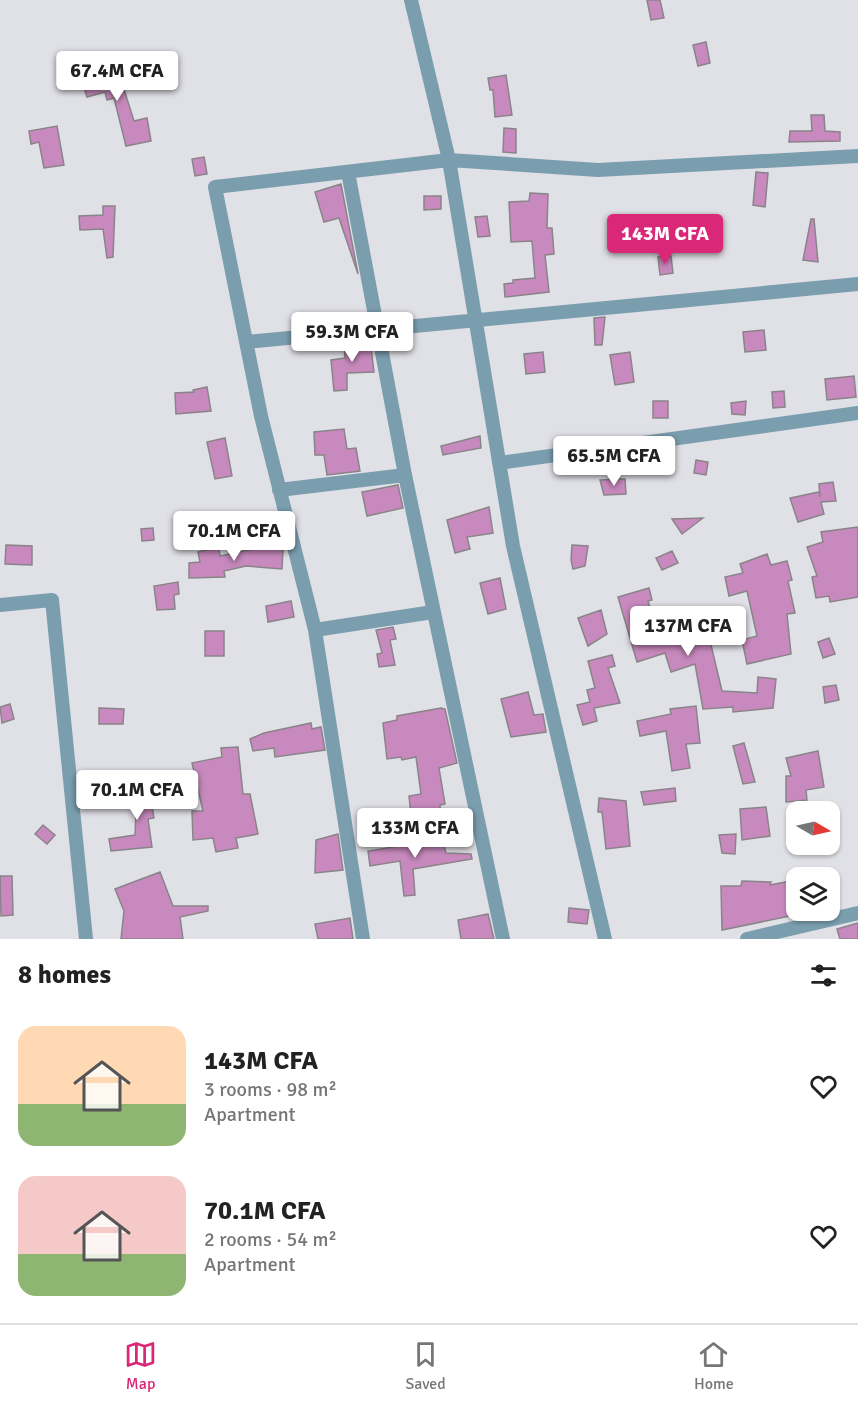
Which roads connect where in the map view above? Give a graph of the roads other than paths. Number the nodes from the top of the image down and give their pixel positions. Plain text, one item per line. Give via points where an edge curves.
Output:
1 (411, 0) edge
2 (858, 156) edge
3 (449, 160) junction
4 (348, 171) junction
5 (858, 284) edge
6 (475, 321) junction
7 (377, 328) junction
8 (246, 342) junction
9 (858, 413) edge
10 (499, 463) junction
11 (405, 475) junction
12 (279, 490) junction
13 (0, 605) edge
14 (433, 612) junction
15 (315, 630) junction
16 (858, 913) edge
17 (86, 939) edge
18 (363, 939) edge
19 (503, 939) edge
20 (604, 939) edge
21 (747, 939) edge

1 - 3 street
2 - 3 street via 597,170
3 - 4 street
3 - 6 street
4 - 7 street
4 - 8 street via 215,187
5 - 6 street
6 - 7 street
6 - 10 street
7 - 8 street
7 - 11 street
8 - 12 street
9 - 10 street
10 - 20 street via 513,546
11 - 12 street
11 - 14 street
12 - 15 street
13 - 17 street via 52,600
14 - 15 street
14 - 19 street
15 - 18 street
16 - 21 street

